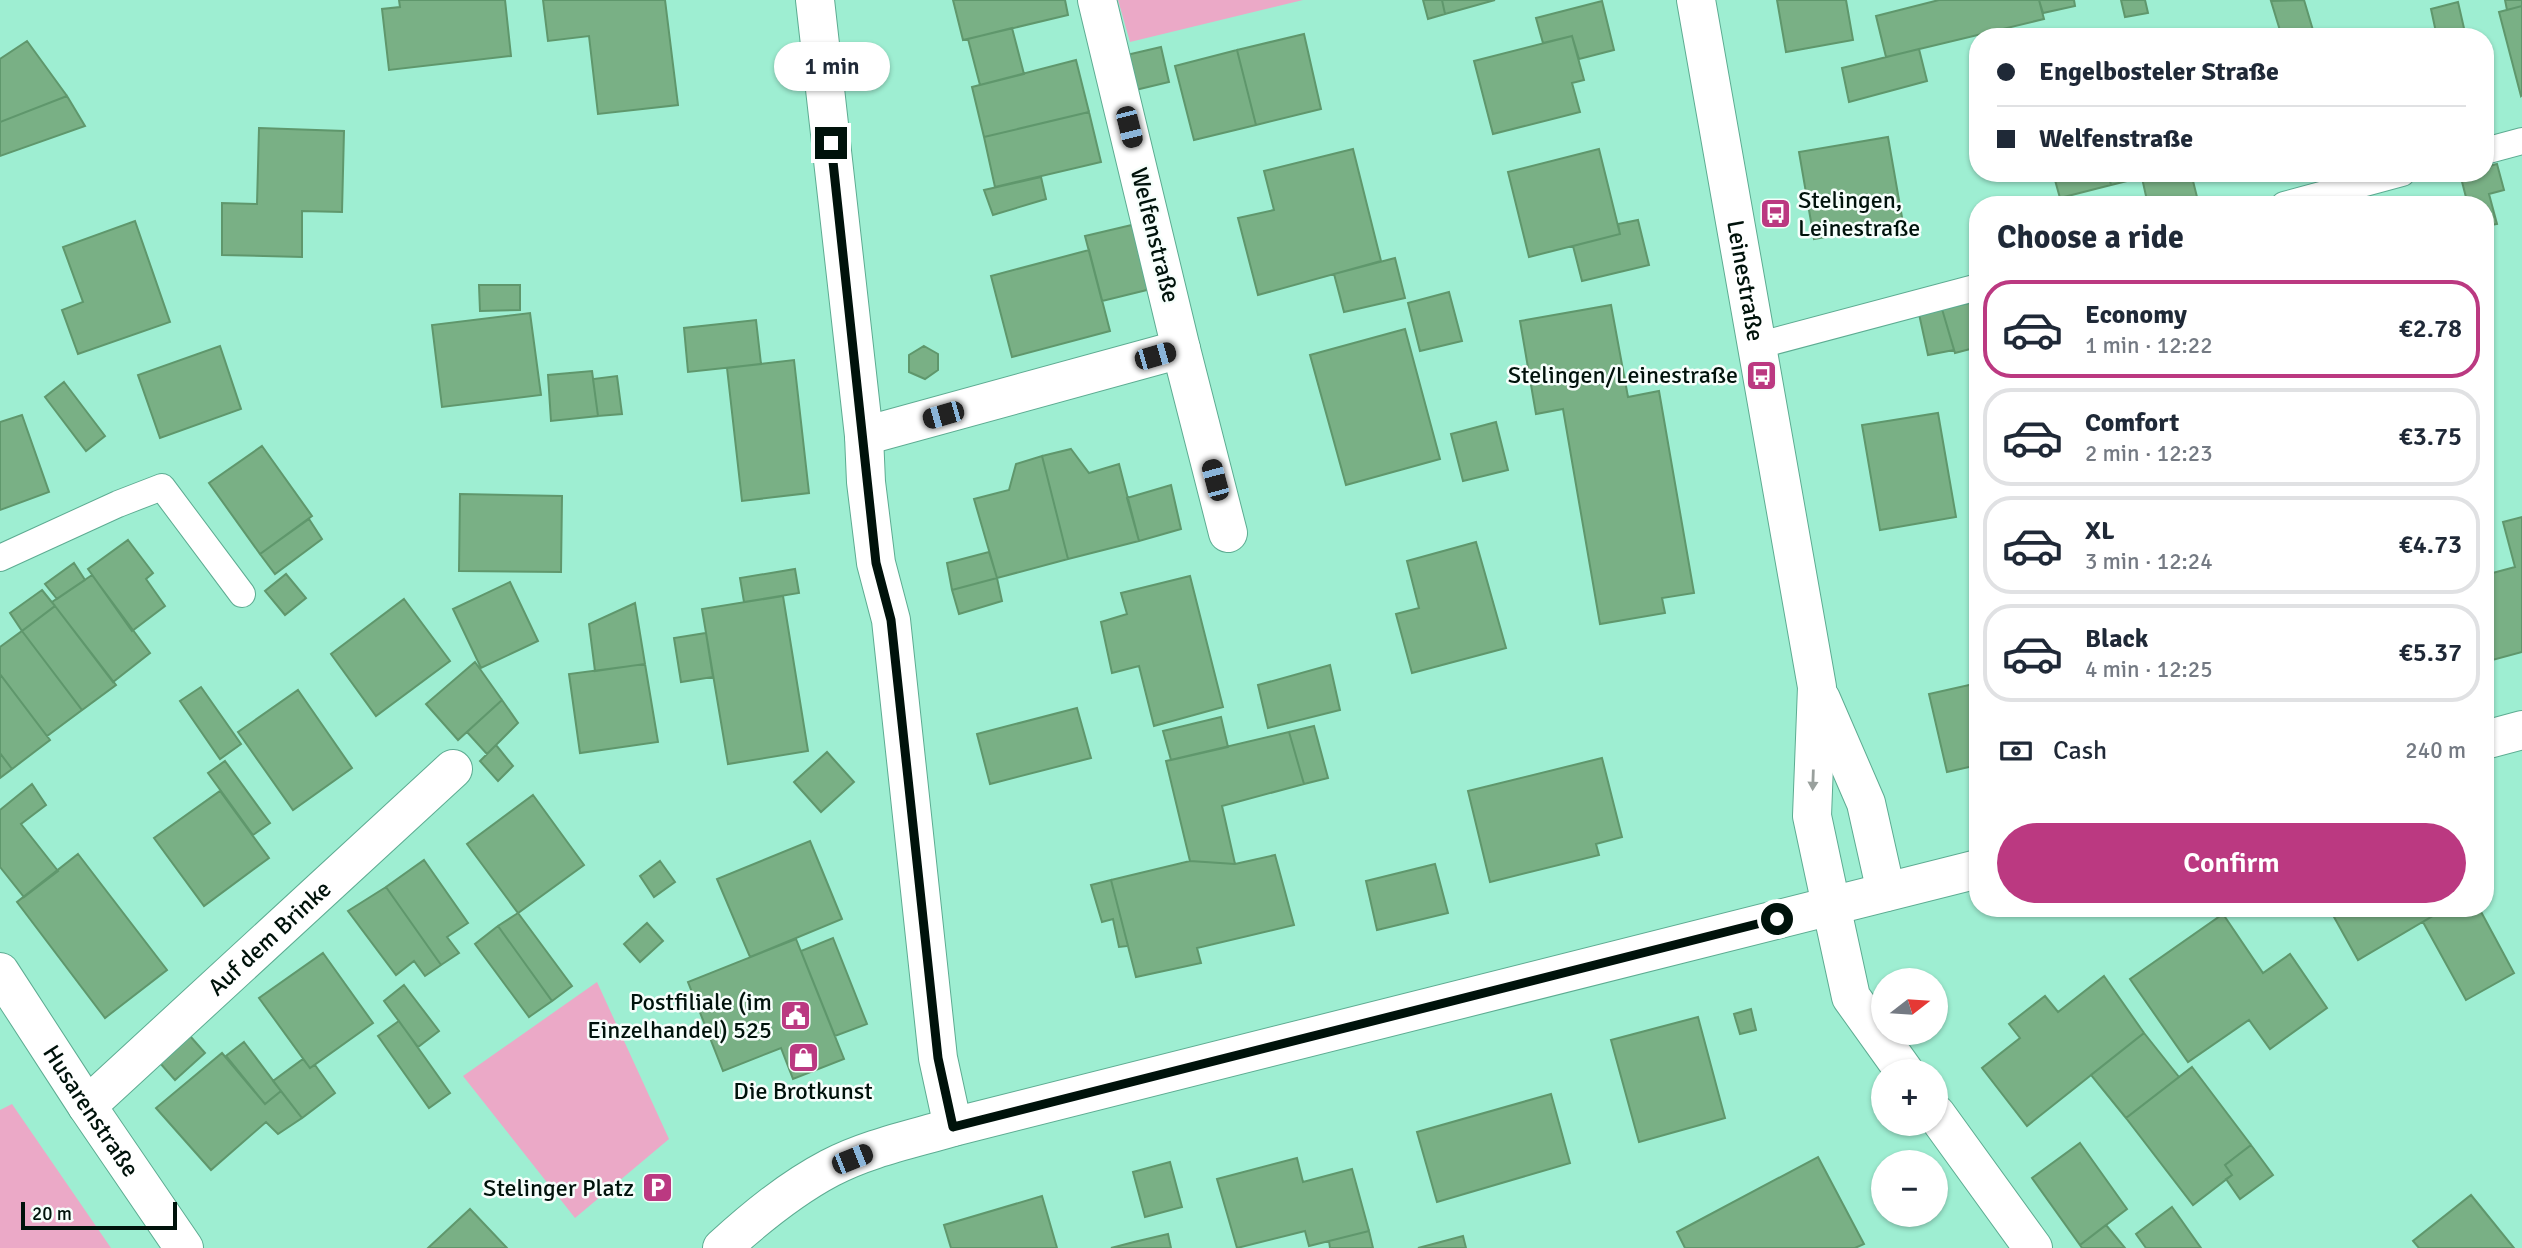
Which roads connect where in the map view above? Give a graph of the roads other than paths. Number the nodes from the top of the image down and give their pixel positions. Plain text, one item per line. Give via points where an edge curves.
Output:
1 (815, 0) edge
2 (1097, 0) edge
3 (1696, 0) edge
4 (2522, 141) edge
5 (2494, 149) edge
6 (2369, 182) edge
7 (2317, 196) edge
8 (1969, 289) edge
9 (1756, 346) junction
10 (1181, 349) junction
11 (864, 436) junction
12 (1228, 533) dead end
13 (0, 558) edge
14 (242, 594) dead end
15 (1817, 687) junction
16 (2522, 730) edge
17 (2494, 738) edge
18 (453, 769) dead end
19 (1969, 871) edge
20 (1886, 892) junction
21 (1831, 905) junction
22 (0, 972) edge
23 (1895, 1059) edge
24 (87, 1106) junction
25 (953, 1127) junction
26 (1948, 1131) edge
27 (184, 1248) edge
28 (722, 1248) edge
29 (2033, 1248) edge

1 - 11 street
2 - 10 street, Welfenstraße
3 - 9 street, Leinestraße
4 - 5 lane
6 - 7 lane
8 - 9 lane
9 - 15 street, Leinestraße
10 - 11 street
10 - 12 street, Welfenstraße
11 - 25 street via 876,563 891,620 938,1058
13 - 14 lane via 162,487
15 - 20 street, Leinestraße via 1866,803
15 -> 21 street, Leinestraße via 1812,816
16 - 17 street
18 - 24 street, Auf dem Brinke
19 - 20 street
20 - 21 street
21 - 23 street, Leinestraße via 1851,997
21 - 25 street
22 - 24 street, Husarenstraße
24 - 27 street, Husarenstraße
25 - 28 street via 831,1167 779,1199
26 - 29 street

